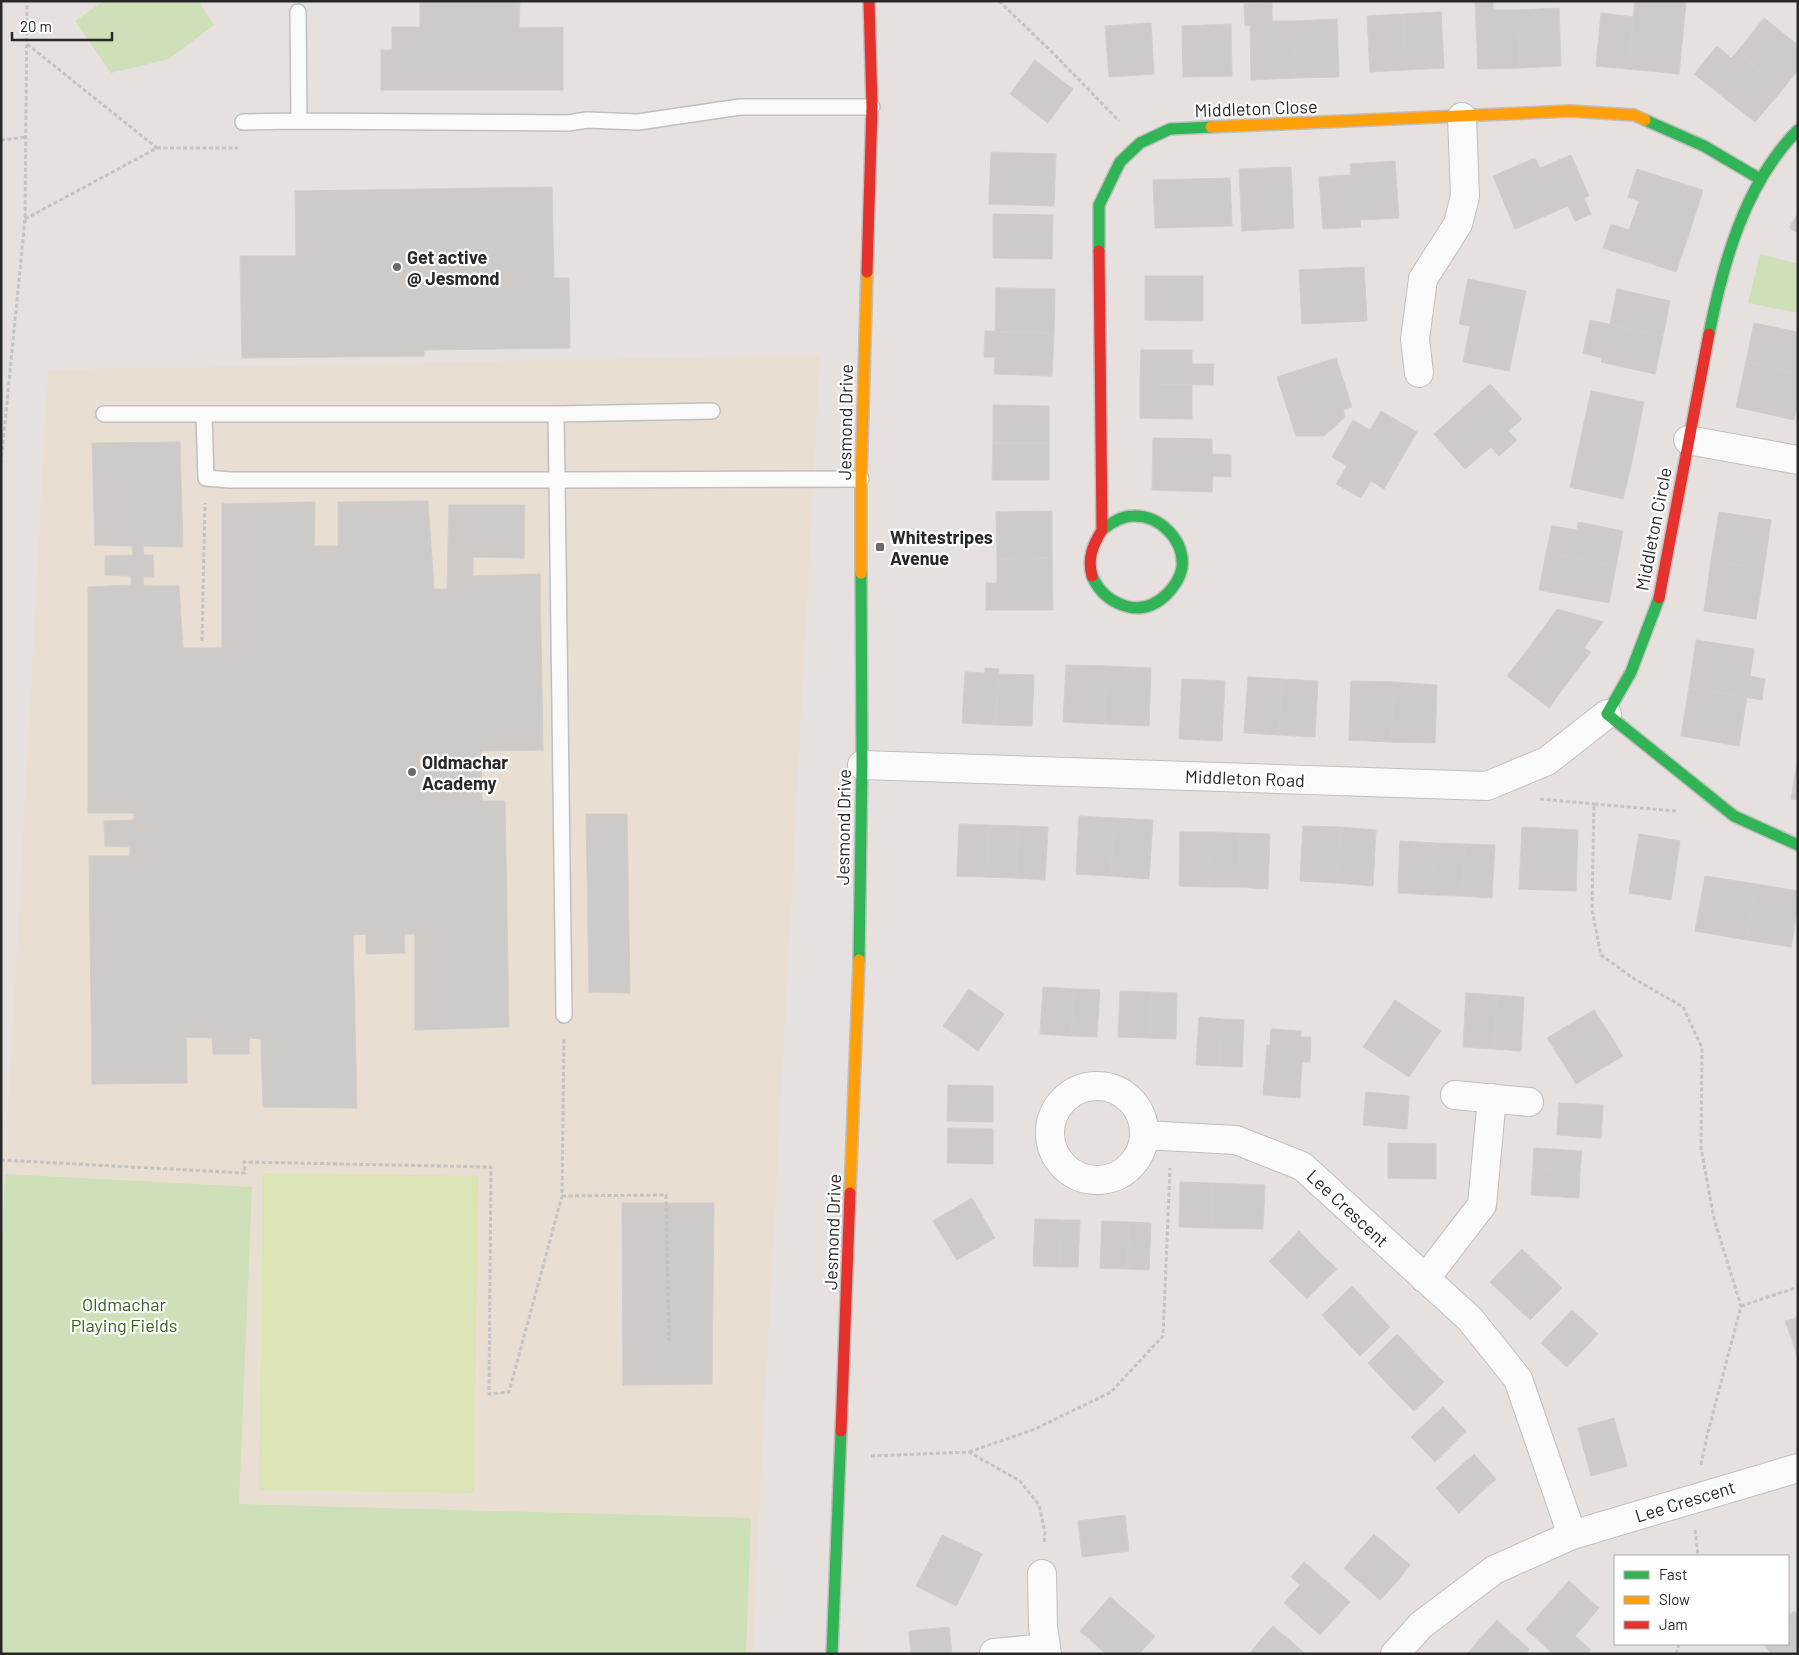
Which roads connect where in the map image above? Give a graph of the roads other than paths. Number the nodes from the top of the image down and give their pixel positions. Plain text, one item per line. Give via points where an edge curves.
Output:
1 (869, 1) edge
2 (298, 12) dead end
3 (872, 107) junction
4 (1462, 117) junction
5 (299, 121) junction
6 (243, 122) dead end
7 (1798, 130) edge
8 (1760, 179) junction
9 (1419, 373) dead end
10 (712, 412) dead end
11 (104, 414) dead end
12 (556, 414) junction
13 (204, 415) junction
14 (1688, 440) junction
15 (1798, 460) edge
16 (862, 479) junction
17 (556, 480) junction
18 (1102, 530) junction
19 (1606, 714) junction
20 (862, 765) junction
21 (1798, 845) edge
22 (564, 1015) road end
23 (1456, 1094) dead end
24 (1492, 1098) junction
25 (1529, 1102) dead end
26 (1144, 1135) dead end
27 (1425, 1279) junction
28 (1798, 1468) edge
29 (1572, 1535) junction
30 (1042, 1574) road end
31 (1047, 1651) edge
32 (994, 1653) edge
33 (832, 1654) edge
34 (1395, 1654) edge

1 - 3 street, Jesmond Drive
2 - 5 lane
3 - 5 lane via 740,107 638,122
3 - 16 street, Jesmond Drive
4 - 8 street, Middleton Close via 1570,111 1634,115 1704,146
4 - 9 street via 1465,196 1458,224 1423,279 1415,339
4 - 18 street, Middleton Close via 1170,129 1140,143 1120,162 1099,205
5 - 6 lane
7 - 8 street, Middleton Circle
8 - 14 street, Middleton Circle via 1729,251
10 - 12 lane
11 - 13 lane
12 - 13 lane
12 - 17 lane
13 - 17 lane via 206,478
14 - 15 street
14 - 19 street, Middleton Circle via 1658,597 1631,672
16 - 17 lane
16 - 20 street, Jesmond Drive
17 - 22 lane
18 - 18 street, Middleton Close via 1115,520 1131,516 1147,516 1162,523 1180,548 1182,564 1179,580 1170,593 1157,603 1141,608 1125,607 1105,595 1092,575 1090,559
19 - 20 street, Middleton Road via 1547,761 1487,786
19 - 21 street via 1734,816
20 - 33 street, Jesmond Drive via 858,986
23 - 24 street
24 - 25 street
24 - 27 street via 1482,1205
26 - 27 street, Lee Crescent via 1236,1140 1302,1166
27 - 29 street, Lee Crescent via 1470,1318 1518,1379
28 - 29 street, Lee Crescent
29 - 34 street, Lee Crescent via 1494,1570 1421,1625
30 - 31 street
31 - 32 street

